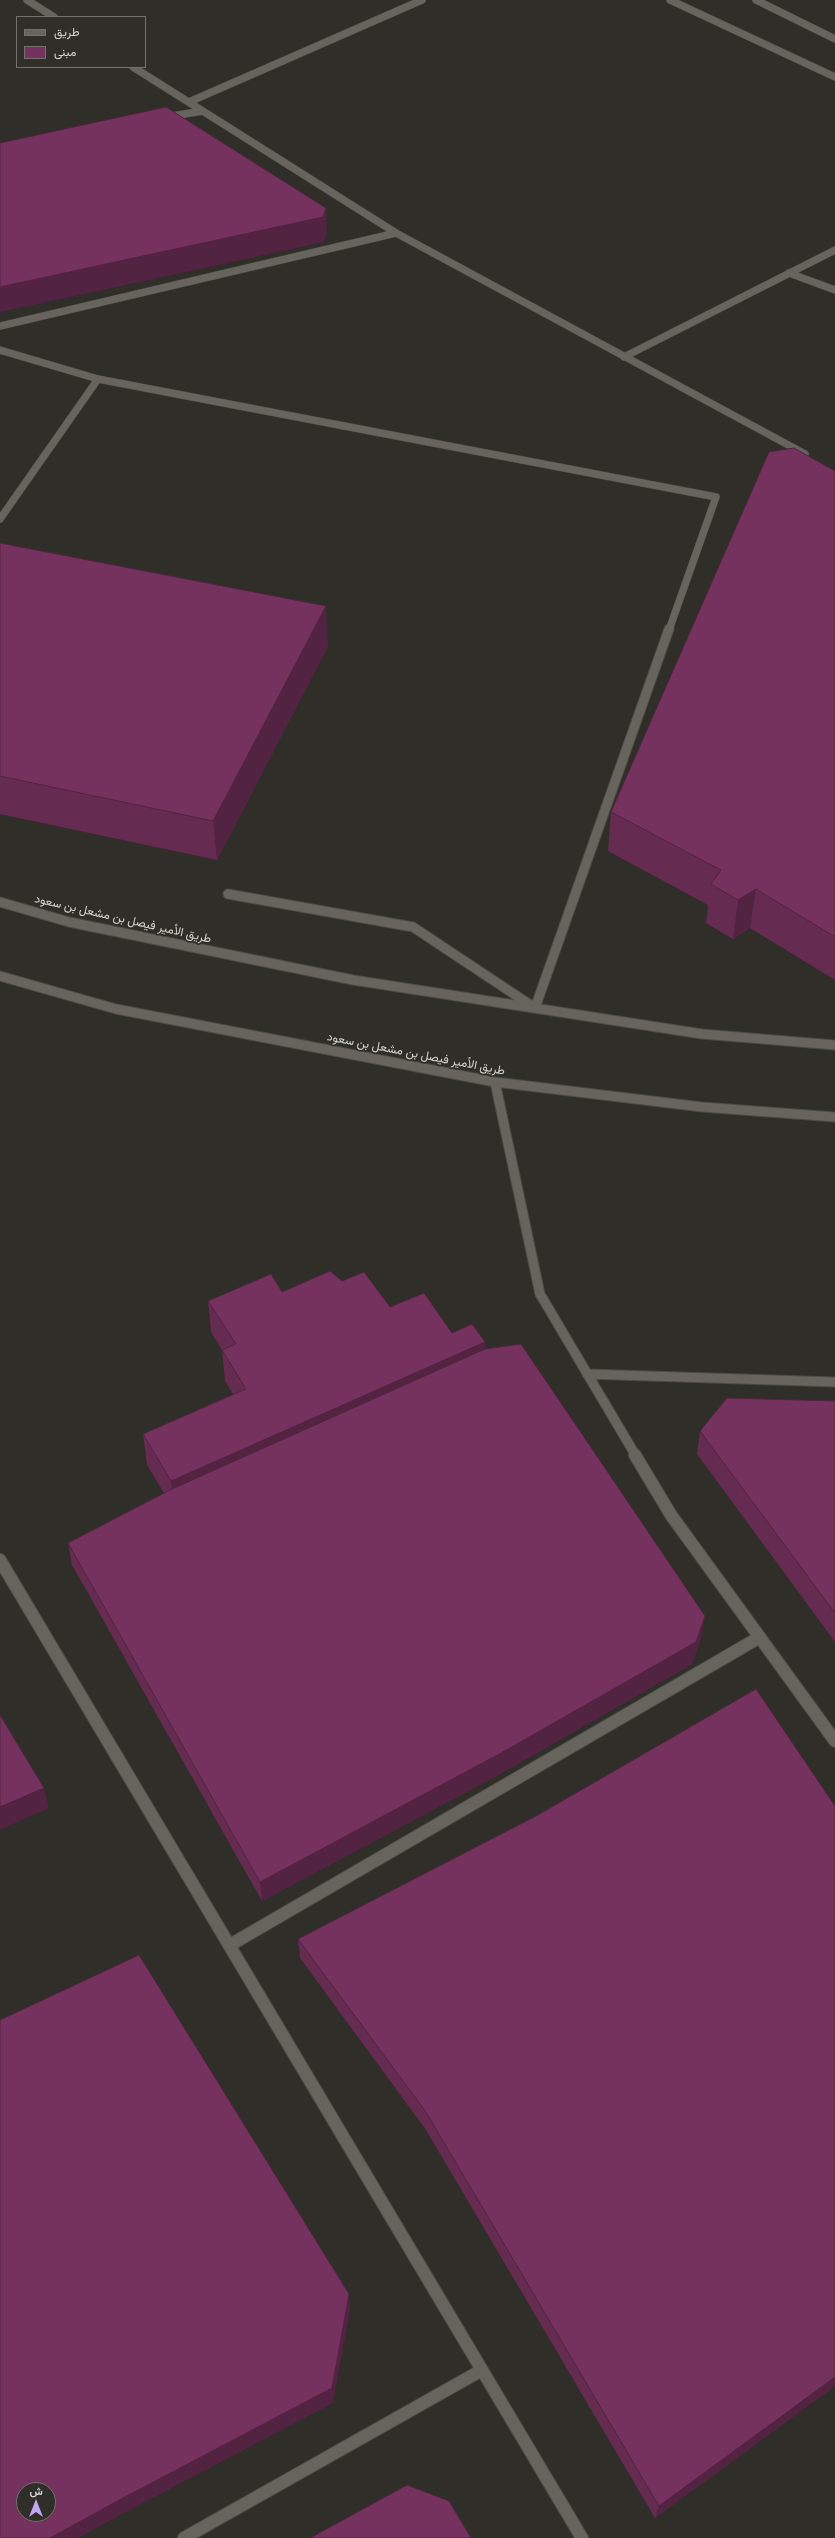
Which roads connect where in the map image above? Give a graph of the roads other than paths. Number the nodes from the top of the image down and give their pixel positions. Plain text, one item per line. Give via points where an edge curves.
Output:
1 (27, 0) edge
2 (422, 0) edge
3 (670, 0) edge
4 (756, 0) edge
5 (52, 16) edge
6 (835, 39) edge
7 (135, 68) edge
8 (835, 77) edge
9 (189, 102) junction
10 (203, 111) junction
11 (156, 119) edge
12 (396, 234) junction
13 (835, 250) edge
14 (789, 273) junction
15 (835, 290) edge
16 (0, 326) edge
17 (0, 350) edge
18 (624, 356) junction
19 (98, 379) junction
20 (815, 460) edge
21 (0, 519) edge
22 (228, 894) dead end
23 (0, 902) edge
24 (0, 976) edge
25 (535, 1008) junction
26 (835, 1045) edge
27 (495, 1082) junction
28 (835, 1116) edge
29 (587, 1374) junction
30 (835, 1382) edge
31 (1, 1565) edge
32 (760, 1637) junction
33 (835, 1741) edge
34 (230, 1945) junction
35 (482, 2370) junction
36 (184, 2538) edge
37 (582, 2538) edge

1 - 5 street
2 - 9 street
3 - 8 street
4 - 6 street
7 - 9 street
9 - 10 street
10 - 11 street
10 - 12 street
12 - 16 street
12 - 18 street
13 - 14 street
14 - 15 street
14 - 18 street
17 - 19 street
18 - 20 street
19 - 21 street
19 - 25 street via 716,497
22 - 25 street via 413,927
23 - 25 street, طريق الأمير فيصل بن مشعل بن سعود via 69,922 345,979
24 - 27 street, طريق الأمير فيصل بن مشعل بن سعود via 116,1009
25 - 26 street, طريق الأمير فيصل بن مشعل بن سعود via 702,1034
27 - 28 street, طريق الأمير فيصل بن مشعل بن سعود via 702,1107
27 - 29 street via 540,1294
29 - 30 street
29 - 32 street via 671,1515
31 - 34 street
32 - 33 street
32 - 34 street
34 - 35 street
35 - 36 street
35 - 37 street

